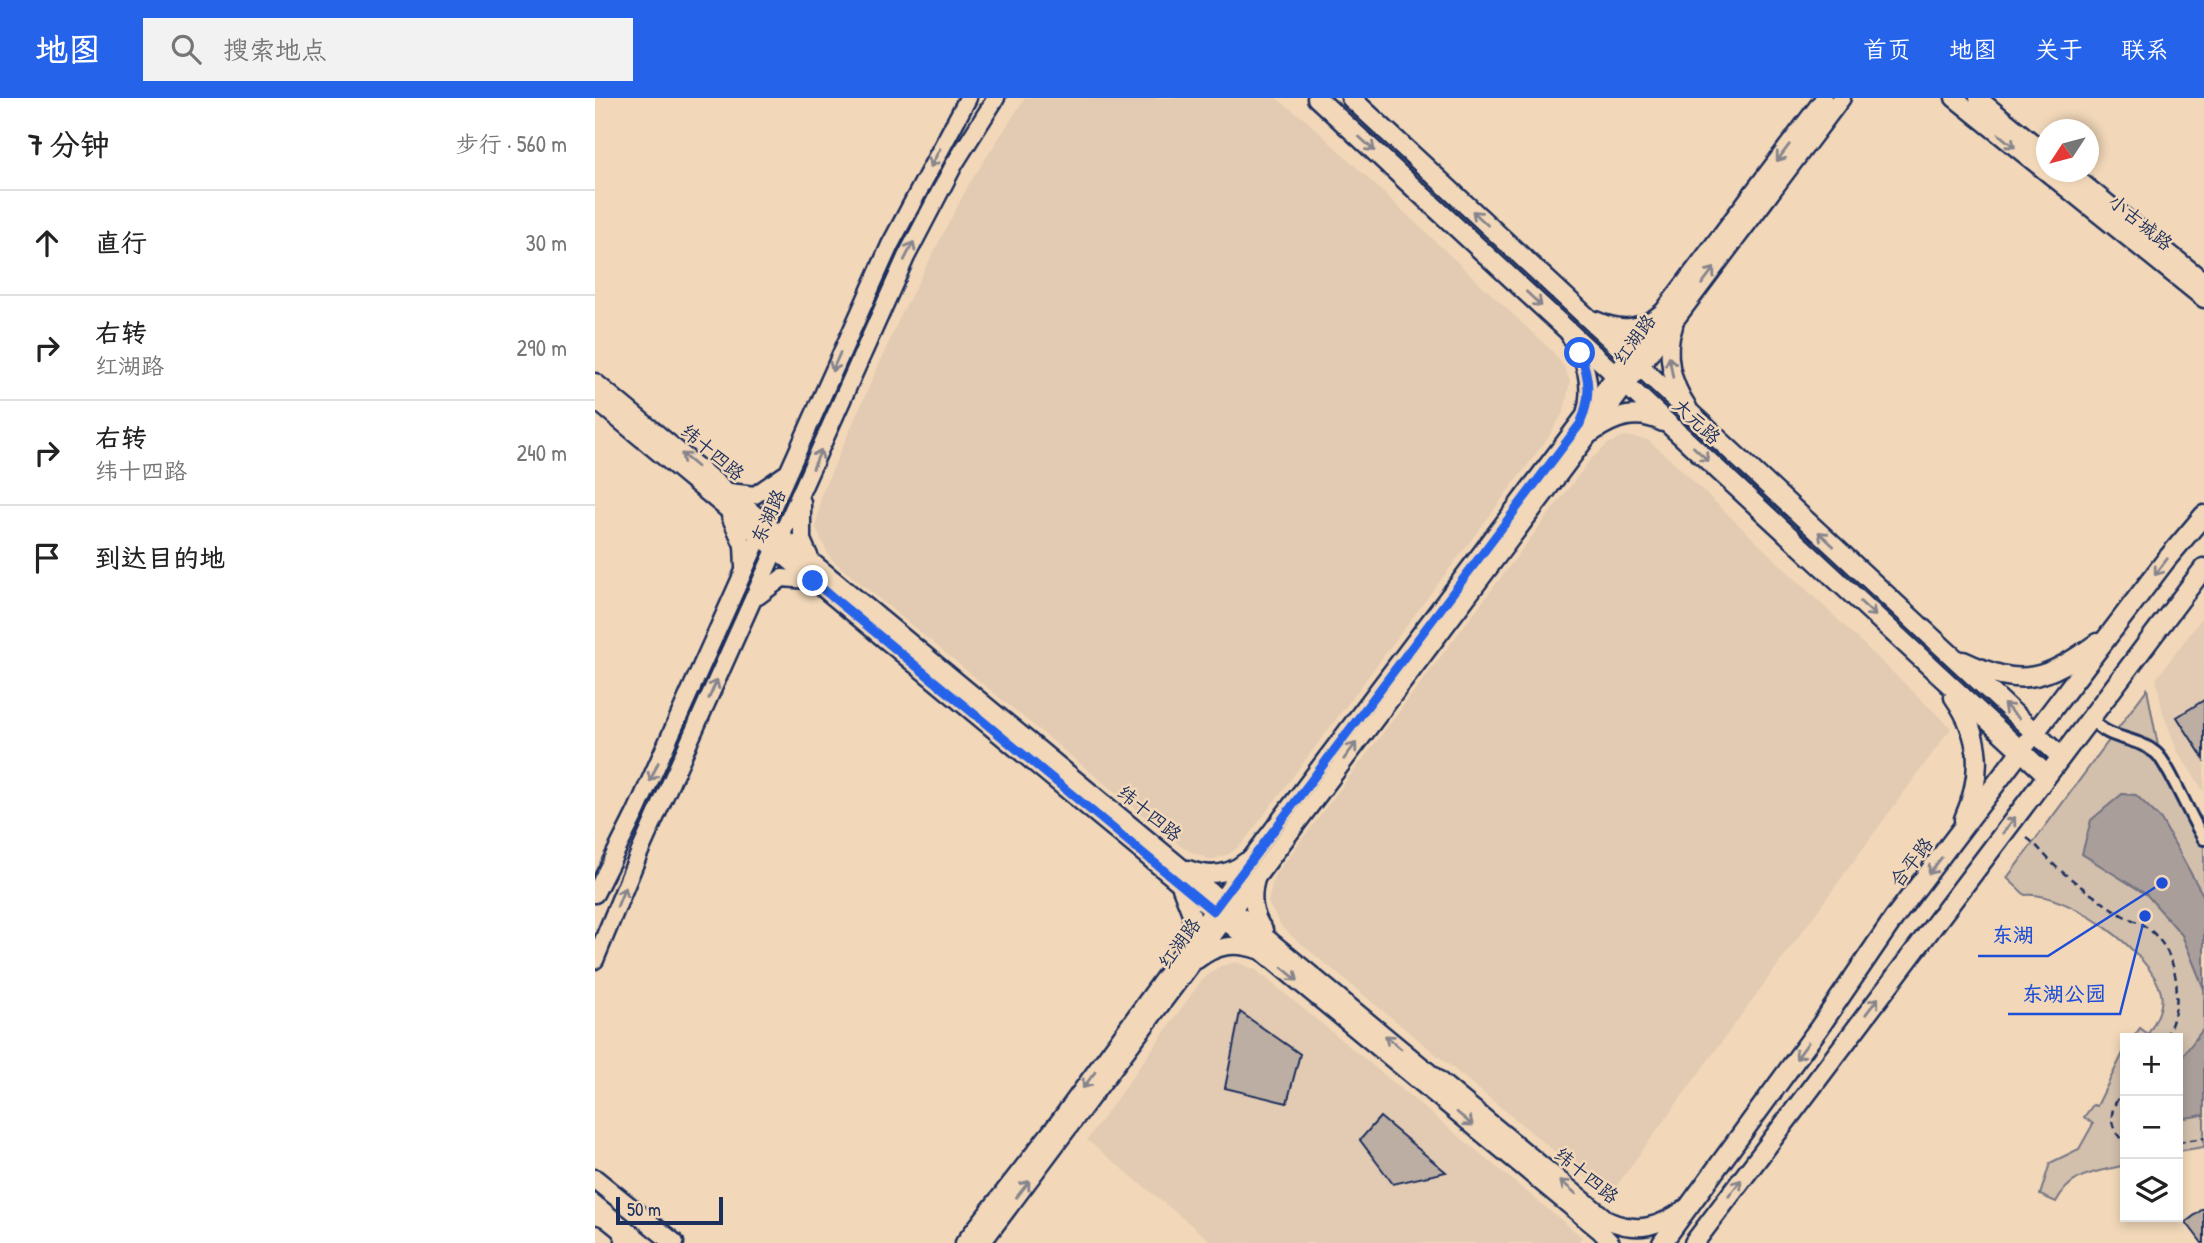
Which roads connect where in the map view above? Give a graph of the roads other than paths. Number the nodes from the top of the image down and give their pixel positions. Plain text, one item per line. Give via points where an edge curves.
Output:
1 (968, 98) edge
2 (996, 98) edge
3 (1317, 98) edge
4 (1351, 98) edge
5 (1824, 98) edge
6 (1842, 98) edge
7 (1954, 98) edge
8 (1978, 98) edge
9 (2036, 145) edge
10 (2081, 182) edge
11 (2204, 281) edge
12 (2204, 299) edge
13 (1582, 313) junction
14 (1671, 314) junction
15 (1563, 325) junction
16 (1635, 362) junction
17 (1622, 380) junction
18 (595, 382) edge
19 (595, 400) edge
20 (1693, 415) junction
21 (1671, 426) junction
22 (1586, 428) junction
23 (792, 465) junction
24 (804, 488) junction
25 (723, 496) junction
26 (2204, 514) edge
27 (763, 530) junction
28 (779, 544) junction
29 (2204, 568) edge
30 (743, 572) junction
31 (816, 574) junction
32 (752, 603) junction
33 (2111, 633) junction
34 (1950, 654) junction
35 (1936, 672) junction
36 (2090, 718) junction
37 (2036, 734) junction
38 (2022, 752) junction
39 (2061, 757) junction
40 (2047, 775) junction
41 (1955, 839) junction
42 (2204, 839) edge
43 (1258, 860) junction
44 (1175, 870) junction
45 (595, 894) edge
46 (1222, 909) junction
47 (1267, 946) junction
48 (1184, 951) junction
49 (595, 960) edge
50 (1185, 971) junction
51 (595, 1179) edge
52 (1690, 1205) junction
53 (595, 1235) edge
54 (605, 1243) edge
55 (674, 1243) edge
56 (964, 1243) edge
57 (982, 1243) edge
58 (1611, 1243) edge
59 (1662, 1243) edge
60 (1695, 1243) edge

1 -> 23 main road, 东湖路 via 890,245
24 -> 2 main road, 东湖路 via 906,257 955,163
3 -> 15 main road, 大元路
13 -> 4 main road, 大元路
5 -> 14 main road, 红湖路
14 -> 6 main road, 红湖路
7 -> 12 main road, 小古城路
8 - 9 main road
10 - 11 main road, 小古城路
13 - 14 main road via 1608,327 1624,329 1637,329
13 - 16 main road, 大元路
14 - 16 main road, 红湖路
20 -> 14 main road via 1677,388 1669,358
15 - 17 main road, 大元路
15 - 22 main road via 1587,371
16 - 17 main road, 红湖路
16 - 20 main road, 大元路
17 - 21 main road, 大元路
17 - 22 main road, 红湖路
25 -> 18 main road, 纬十四路
19 - 25 main road, 纬十四路
34 -> 20 main road, 大元路
21 - 22 main road via 1634,414
21 -> 35 main road, 大元路
22 - 43 main road, 红湖路
23 - 25 main road via 775,484 755,495
23 - 27 main road, 东湖路
24 - 28 main road, 东湖路
24 - 31 main road via 802,540
25 - 27 main road, 纬十四路
25 - 30 main road via 740,534
26 -> 33 main road, 合平路
27 - 28 main road, 纬十四路
27 - 30 main road, 东湖路
28 - 31 main road, 纬十四路
28 - 32 main road, 东湖路
29 - 36 main road
30 -> 45 main road, 东湖路
31 - 32 main road via 782,578
31 - 44 main road, 纬十四路
49 -> 32 main road, 东湖路
33 - 34 main road via 2057,670 2036,678 1995,675
33 - 37 main road, 合平路
37 -> 34 main road, 大元路
35 - 38 main road, 大元路
35 - 41 main road via 1977,741 1976,787
36 - 39 main road
36 - 42 street via 2107,734 2157,754
37 - 38 main road, 合平路
37 - 39 main road, 大元路
38 - 40 main road, 大元路
38 - 41 main road, 合平路
39 - 40 main road
60 -> 40 main road
41 -> 52 main road, 合平路
43 - 44 main road via 1230,872
43 - 46 main road, 红湖路
43 - 47 main road via 1252,893
44 - 46 main road, 纬十四路
44 - 48 main road via 1192,916
46 - 47 main road, 纬十四路
46 - 48 main road, 红湖路
46 - 50 main road, 红湖路
47 - 50 main road via 1219,947
52 -> 47 main road, 纬十四路 via 1643,1229 1609,1221
47 -> 58 main road, 纬十四路
48 -> 56 main road, 红湖路
57 -> 50 main road, 红湖路
51 - 55 main road
52 - 59 main road, 合平路
53 - 54 main road

